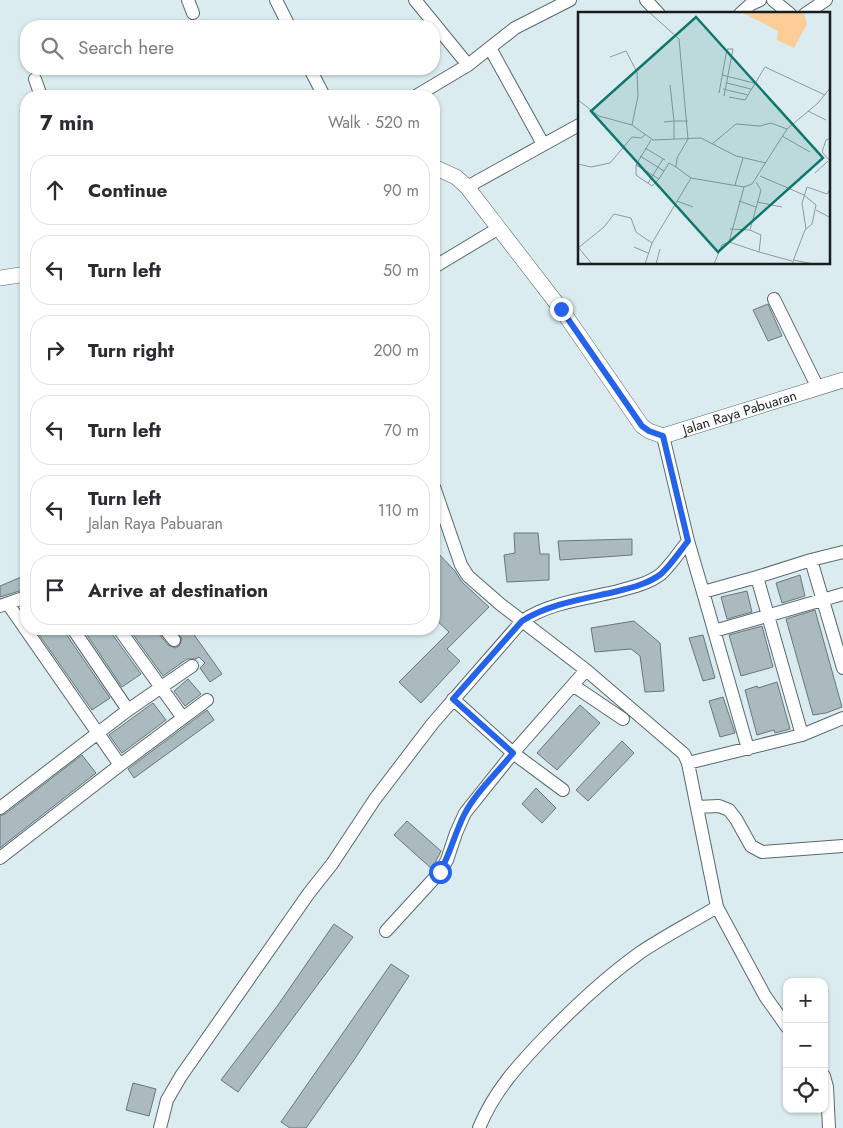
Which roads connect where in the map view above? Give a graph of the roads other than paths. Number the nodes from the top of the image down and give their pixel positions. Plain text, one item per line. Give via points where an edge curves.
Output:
1 (188, 0) edge
2 (276, 0) edge
3 (415, 0) edge
4 (570, 0) edge
5 (646, 0) edge
6 (773, 0) edge
7 (826, 0) edge
8 (754, 1) edge
9 (657, 12) edge
10 (742, 12) edge
11 (788, 12) edge
12 (808, 12) edge
13 (193, 13) dead end
14 (286, 20) edge
15 (431, 20) edge
16 (440, 31) edge
17 (490, 48) junction
18 (468, 66) junction
19 (313, 75) edge
20 (35, 79) dead end
21 (39, 90) edge
22 (321, 90) edge
23 (426, 90) edge
24 (578, 125) edge
25 (543, 144) junction
26 (440, 170) edge
27 (467, 187) junction
28 (499, 228) junction
29 (440, 263) edge
30 (20, 275) edge
31 (0, 278) edge
32 (774, 299) dead end
33 (843, 380) edge
34 (818, 388) junction
35 (663, 436) junction
36 (440, 508) edge
37 (688, 541) junction
38 (843, 552) edge
39 (811, 560) junction
40 (757, 577) junction
41 (703, 592) junction
42 (843, 594) edge
43 (20, 599) edge
44 (822, 600) junction
45 (4, 605) edge
46 (767, 614) junction
47 (522, 621) junction
48 (20, 627) edge
49 (714, 632) junction
50 (26, 635) edge
51 (77, 635) edge
52 (123, 635) edge
53 (170, 635) edge
54 (174, 640) dead end
55 (192, 666) dead end
56 (843, 668) edge
57 (586, 670) junction
58 (574, 686) junction
59 (161, 688) junction
60 (453, 699) junction
61 (207, 700) dead end
62 (128, 710) junction
63 (183, 718) junction
64 (843, 718) edge
65 (623, 719) dead end
66 (97, 734) junction
67 (802, 735) junction
68 (748, 749) junction
69 (513, 753) junction
70 (688, 763) junction
71 (120, 765) junction
72 (563, 790) dead end
73 (697, 807) junction
74 (0, 808) edge
75 (843, 846) edge
76 (0, 858) edge
77 (717, 907) junction
78 (386, 931) dead end
79 (784, 1023) edge
80 (828, 1101) edge
81 (160, 1128) edge
82 (479, 1128) edge
83 (830, 1128) edge

1 - 13 street
2 - 14 street
3 - 15 street
4 - 17 street via 515,28
5 - 9 street
6 - 11 street
7 - 12 street
8 - 10 street
16 - 18 street
17 - 18 street
17 - 25 street
18 - 23 street
19 - 22 street
20 - 21 street
24 - 25 street
25 - 27 street
26 - 27 street, Jalan Raya Pabuaran
27 - 28 street, Jalan Raya Pabuaran
28 - 29 street
28 - 35 street, Jalan Raya Pabuaran via 561,309 642,426
30 - 31 street
32 - 34 street
33 - 34 street, Jalan Raya Pabuaran
34 - 35 street, Jalan Raya Pabuaran
35 - 37 street
36 - 47 street via 465,571
37 - 41 street
37 - 47 street via 661,574 648,582 547,608
38 - 39 street
39 - 40 street
39 - 44 street
40 - 41 street
40 - 46 street
41 - 49 street
42 - 44 street
43 - 45 street
44 - 46 street
44 - 56 street
45 - 48 street
46 - 49 street
46 - 67 street
47 - 57 street
47 - 60 street
49 - 68 street
50 - 66 street
51 - 62 street
52 - 59 street
53 - 54 street
55 - 59 street
57 - 58 street
57 - 70 street via 682,750
58 - 65 street
58 - 69 street
59 - 62 street
59 - 63 street
60 - 69 street
60 - 81 street via 375,799 181,1076 167,1100
61 - 63 street
62 - 66 street
63 - 71 street
64 - 67 street
66 - 71 street
66 - 74 street
67 - 68 street
68 - 70 street
69 - 72 street
69 - 78 street via 465,813 440,872
70 - 73 street
71 - 76 street
73 - 75 street via 719,806 729,810 751,846 762,852
73 - 77 street
77 - 79 street via 765,996
77 - 82 street via 643,952 573,1008 513,1072 494,1098
80 - 83 street

